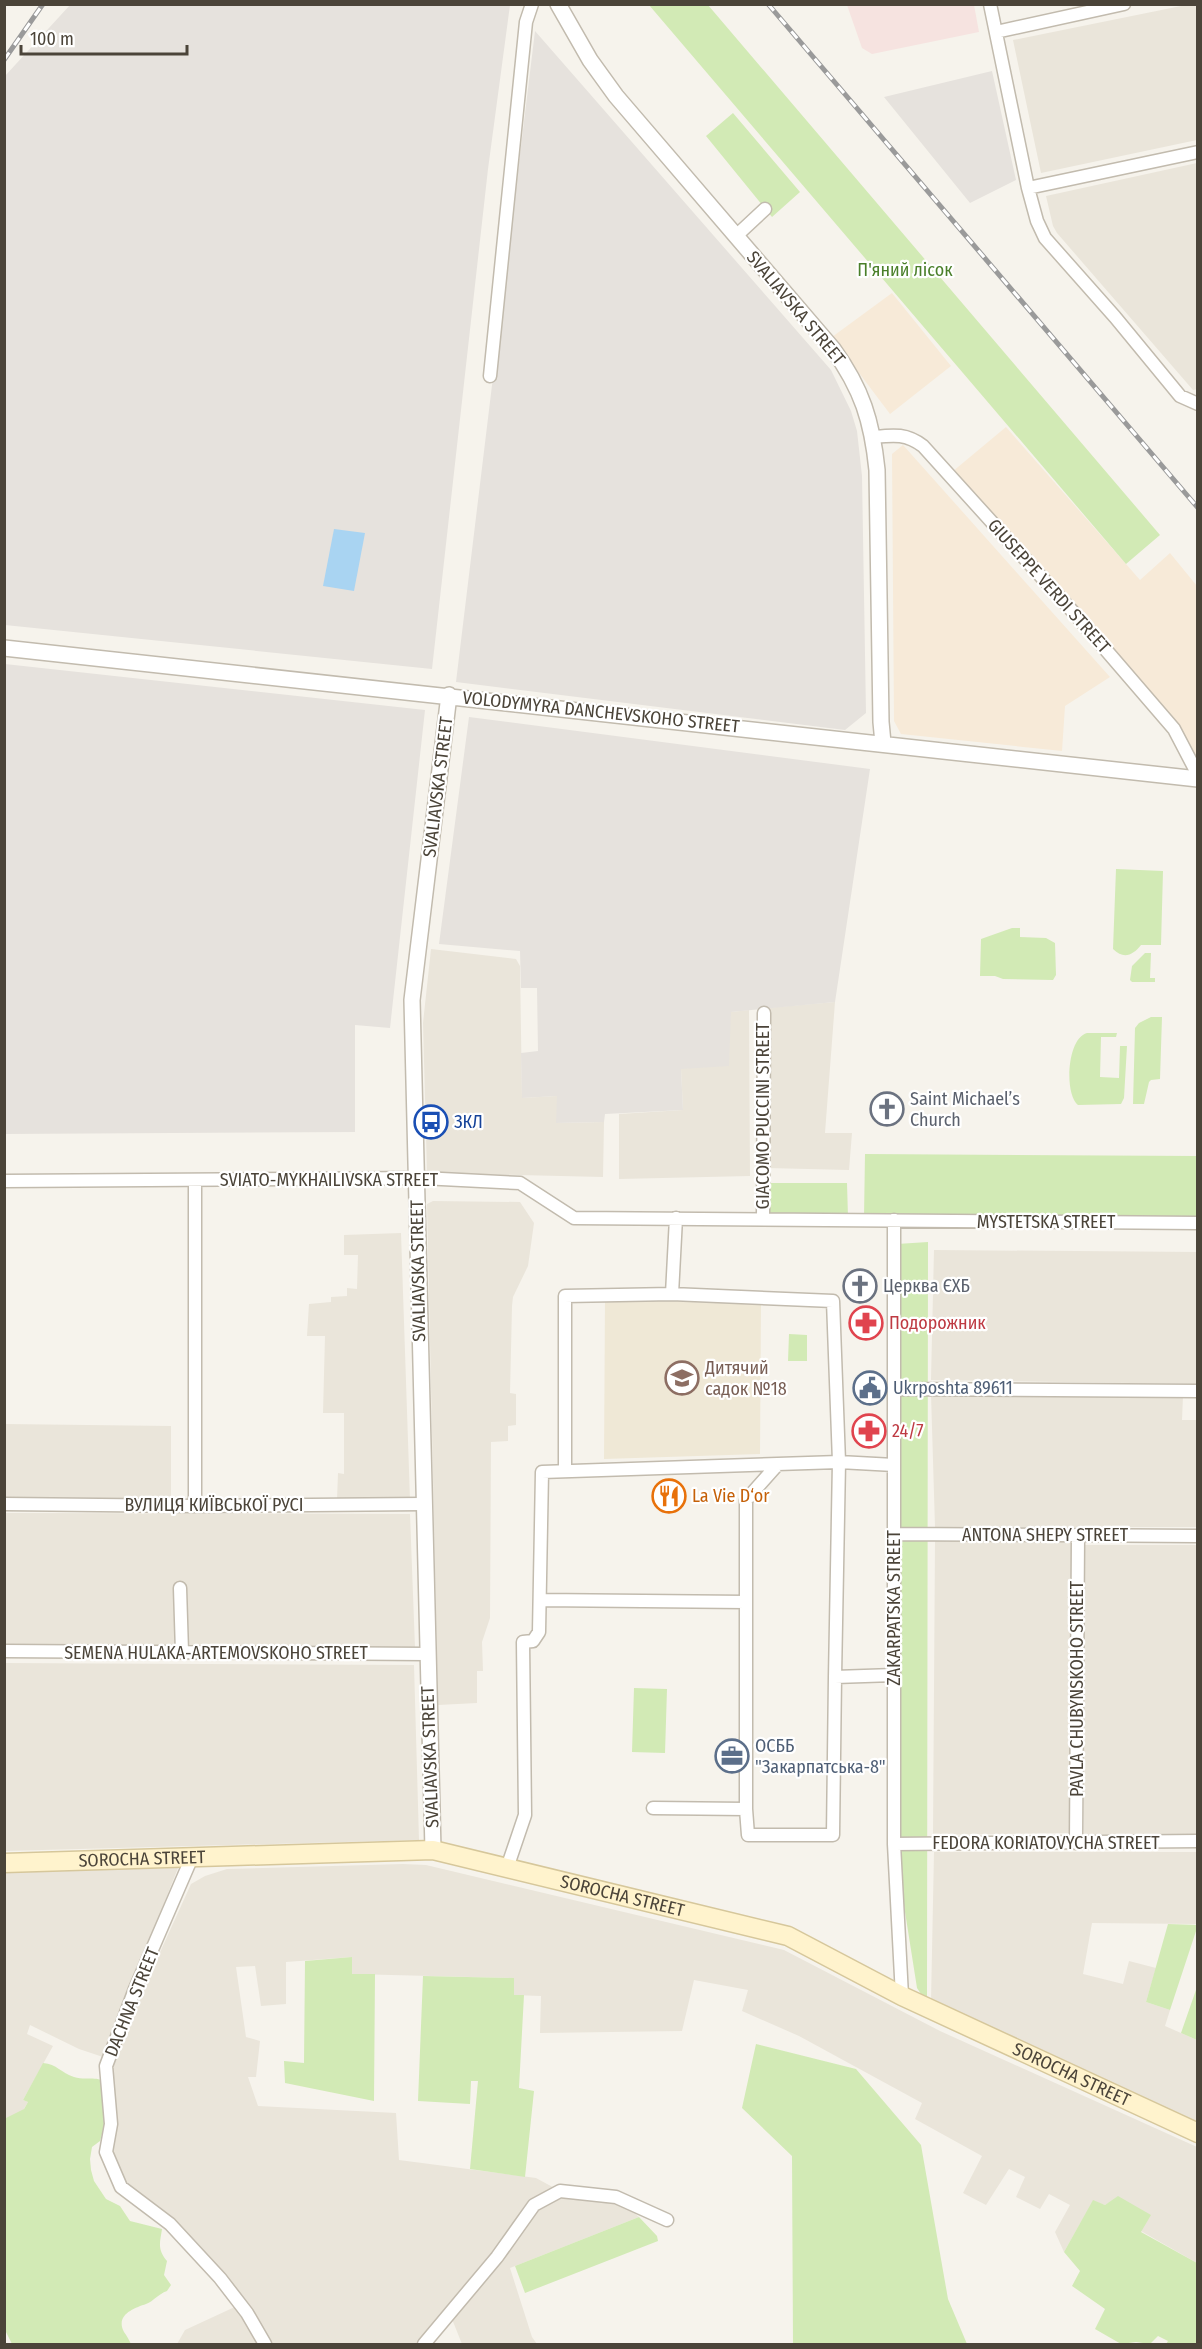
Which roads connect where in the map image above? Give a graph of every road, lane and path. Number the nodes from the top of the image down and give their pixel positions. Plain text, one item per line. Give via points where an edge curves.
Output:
1 (532, 4) edge
2 (558, 4) edge
3 (990, 4) edge
4 (1124, 4) edge
5 (996, 32) junction
6 (1197, 152) edge
7 (1028, 188) junction
8 (765, 209) dead end
9 (736, 236) junction
10 (490, 376) dead end
11 (1195, 404) edge
12 (873, 437) junction
13 (4, 648) edge
14 (449, 695) junction
15 (883, 743) junction
16 (1197, 777) edge
17 (764, 1013) dead end
18 (416, 1178) junction
19 (4, 1181) edge
20 (195, 1181) junction
21 (676, 1218) junction
22 (763, 1219) junction
23 (894, 1220) junction
24 (1197, 1223) edge
25 (672, 1294) junction
26 (894, 1389) junction
27 (1197, 1391) edge
28 (839, 1462) junction
29 (778, 1464) junction
30 (894, 1465) junction
31 (565, 1471) junction
32 (4, 1504) edge
33 (423, 1504) junction
34 (195, 1506) junction
35 (894, 1534) junction
36 (1078, 1536) junction
37 (1197, 1536) edge
38 (180, 1588) dead end
39 (540, 1600) junction
40 (746, 1602) junction
41 (4, 1651) edge
42 (182, 1652) junction
43 (427, 1654) junction
44 (894, 1675) junction
45 (835, 1677) junction
46 (652, 1808) dead end
47 (746, 1809) junction
48 (1197, 1841) edge
49 (1076, 1843) junction
50 (894, 1844) junction
51 (433, 1850) junction
52 (192, 1857) junction
53 (4, 1863) edge
54 (507, 1868) junction
55 (902, 1996) junction
56 (1197, 2133) edge
57 (667, 2220) dead end
58 (265, 2344) edge
59 (424, 2344) edge

1 - 10 street via 526,22
2 - 9 street, SVALIAVSKA STREET via 616,96
3 - 5 street
4 - 5 street
5 - 7 street
6 - 7 street
7 - 11 street via 1037,221 1053,250 1180,396
8 - 9 street
9 - 12 street, SVALIAVSKA STREET via 848,370 868,413
12 - 15 street, SVALIAVSKA STREET
12 - 16 street, GIUSEPPE VERDI STREET via 899,435 923,446 1174,729
13 - 14 street, VOLODYMYRA DANCHEVSKOHO STREET
14 - 15 street, VOLODYMYRA DANCHEVSKOHO STREET
14 - 18 street, SVALIAVSKA STREET via 412,1000
15 - 16 street, VOLODYMYRA DANCHEVSKOHO STREET
17 - 22 street, GIACOMO PUCCINI STREET
18 - 20 street, SVIATO-MYKHAILIVSKA STREET
18 - 21 street, SVIATO-MYKHAILIVSKA STREET via 520,1183 574,1218
18 - 33 street, SVALIAVSKA STREET
19 - 20 street, SVIATO-MYKHAILIVSKA STREET
20 - 34 street
21 - 22 street, SVIATO-MYKHAILIVSKA STREET
21 - 25 street
22 - 23 street, SVIATO-MYKHAILIVSKA STREET
23 - 24 street, MYSTETSKA STREET
23 - 26 street, ZAKARPATSKA STREET
25 - 28 street via 833,1301
25 - 31 street via 565,1296
26 - 27 street
26 - 30 street, ZAKARPATSKA STREET
28 - 29 street
28 - 30 street
28 - 45 street
29 - 31 street
29 - 40 street via 746,1500
30 - 35 street, ZAKARPATSKA STREET
31 - 39 street via 542,1472
32 - 34 street, ВУЛИЦЯ КИЇВСЬКОЇ РУСІ
33 - 34 street, ВУЛИЦЯ КИЇВСЬКОЇ РУСІ
33 - 43 street, SVALIAVSKA STREET
35 - 36 street, ANTONA SHEPY STREET
35 - 44 street, ZAKARPATSKA STREET
36 - 37 street, ANTONA SHEPY STREET
36 - 49 street, PAVLA CHUBYNSKOHO STREET
38 - 42 street
39 - 40 street
39 - 54 street via 539,1632 533,1641 523,1642 525,1815
40 - 47 street
41 - 42 street, SEMENA HULAKA-ARTEMOVSKOHO STREET
42 - 43 street, SEMENA HULAKA-ARTEMOVSKOHO STREET
43 - 51 street, SVALIAVSKA STREET
44 - 45 street
44 - 50 street, ZAKARPATSKA STREET
45 - 47 street via 833,1835 748,1835
46 - 47 street
48 - 49 street, FEDORA KORIATOVYCHA STREET
49 - 50 street, FEDORA KORIATOVYCHA STREET
50 - 55 street, ZAKARPATSKA STREET
51 - 52 main road, SOROCHA STREET
51 - 54 main road, SOROCHA STREET
52 - 53 main road, SOROCHA STREET
52 - 58 street, DACHNA STREET via 106,2066 111,2124 106,2152 121,2187 170,2224 220,2278
54 - 55 main road, SOROCHA STREET via 789,1936
55 - 56 main road, SOROCHA STREET
57 - 59 street via 616,2197 560,2191 534,2205 497,2257

